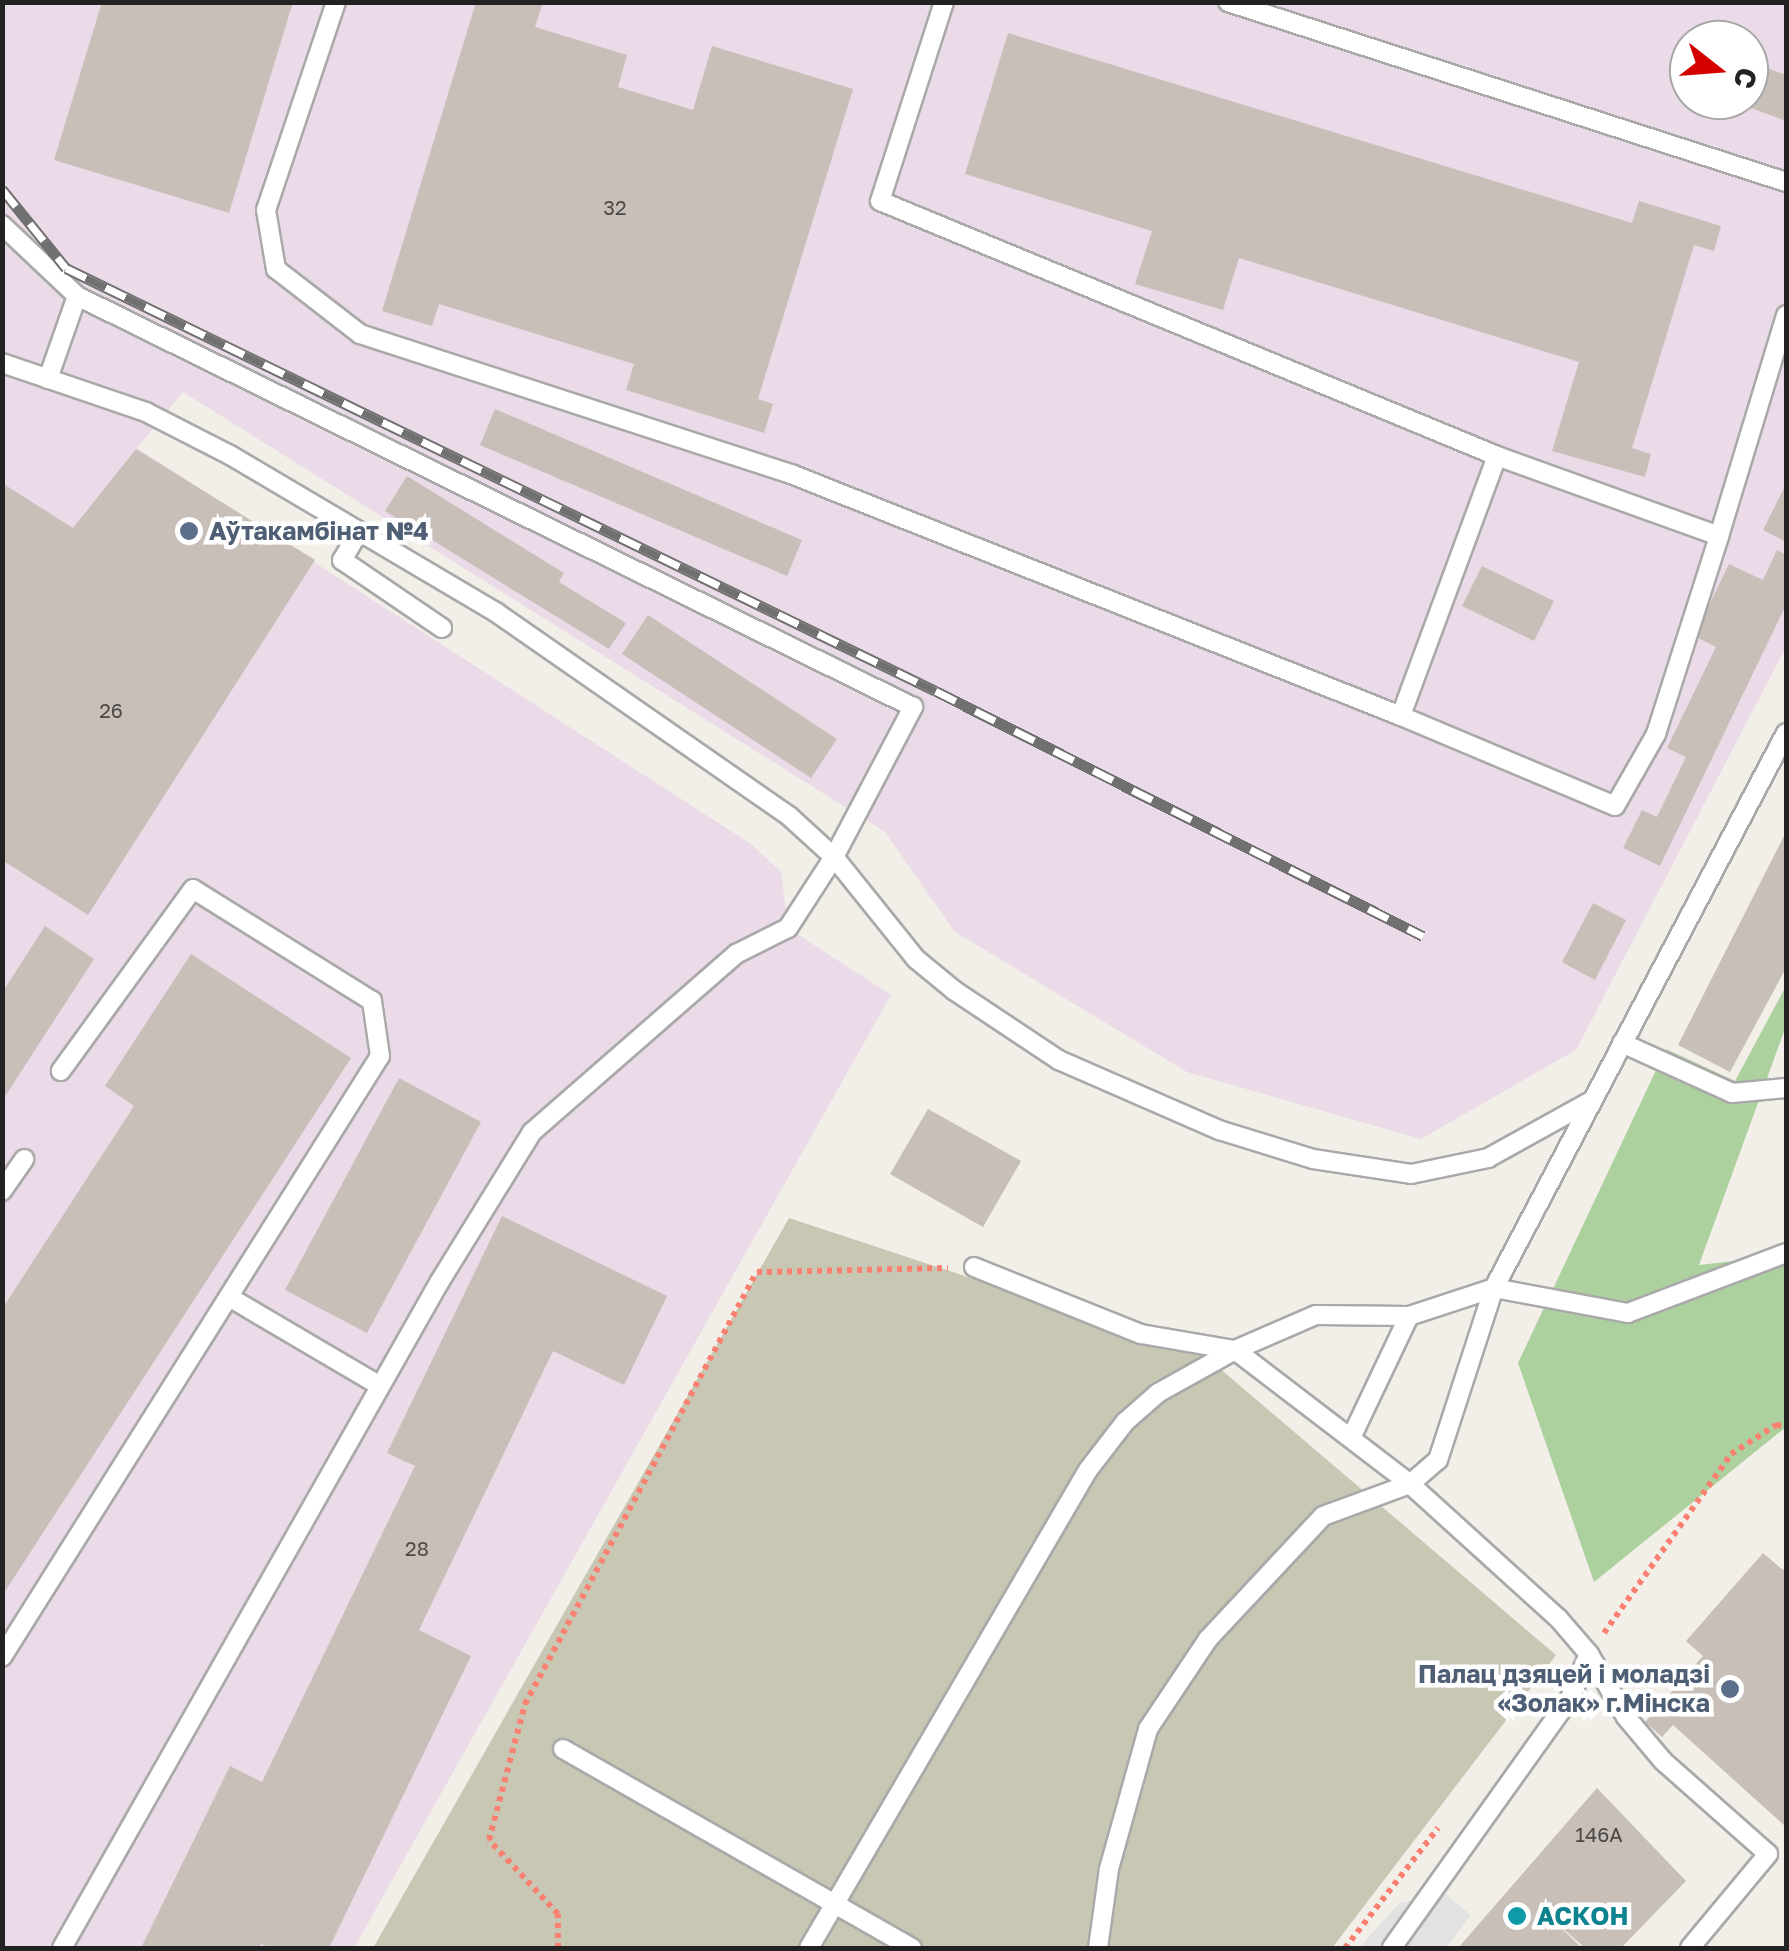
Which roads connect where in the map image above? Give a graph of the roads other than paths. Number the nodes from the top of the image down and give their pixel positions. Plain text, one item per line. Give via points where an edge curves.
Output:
1 (336, 2) edge
2 (944, 2) edge
3 (1228, 2) edge
4 (1786, 182) edge
5 (2, 226) edge
6 (76, 296) junction
7 (1786, 315) edge
8 (2, 363) edge
9 (48, 379) junction
10 (1496, 456) junction
11 (359, 531) junction
12 (1719, 536) junction
13 (442, 628) dead end
14 (1400, 716) junction
15 (1786, 734) edge
16 (834, 856) junction
17 (1622, 1043) junction
18 (61, 1071) dead end
19 (1786, 1088) edge
20 (1589, 1102) junction
21 (24, 1159) dead end
22 (2, 1192) edge
23 (1786, 1253) edge
24 (974, 1268) road end
25 (1494, 1288) junction
26 (229, 1296) junction
27 (1409, 1316) junction
28 (1235, 1350) junction
29 (380, 1386) junction
30 (1351, 1438) junction
31 (1410, 1484) junction
32 (1588, 1654) junction
33 (2, 1657) edge
34 (563, 1749) dead end
35 (839, 1903) junction
36 (62, 1948) edge
37 (809, 1948) edge
38 (912, 1948) edge
39 (1098, 1948) edge
40 (1392, 1948) edge
41 (1690, 1948) edge

1 - 14 lane via 266,210 276,270 360,334 791,474
2 - 10 lane via 880,201
3 - 4 lane
5 - 6 lane
6 - 9 lane
6 - 16 lane via 914,707
7 - 12 lane
8 - 9 lane
9 - 11 lane via 146,412
10 - 12 lane
10 - 14 lane
11 - 13 lane via 342,560
11 - 16 lane via 497,613 788,816
12 - 14 lane via 1656,734 1615,806
15 - 17 lane
16 - 20 lane via 916,959 955,992 1059,1060 1219,1130 1313,1159 1411,1174 1488,1158
16 - 29 lane via 788,928 736,954 532,1132
17 - 19 lane via 1732,1093
17 - 20 lane
18 - 26 lane via 193,889 372,1000 380,1056
20 - 25 lane
21 - 22 lane
23 - 25 lane via 1628,1312
24 - 28 lane via 1141,1334
25 - 27 lane
25 - 31 lane via 1438,1460
26 - 29 lane
26 - 33 lane
27 - 28 lane via 1316,1315
27 - 30 lane
28 - 30 lane
28 - 35 lane via 1158,1394 1125,1422 1088,1470
29 - 36 lane
30 - 31 lane
31 - 32 lane via 1558,1618
31 - 39 lane via 1323,1516 1208,1639 1148,1729 1109,1869
32 - 40 lane via 1570,1698
32 - 41 lane via 1626,1717 1663,1761 1768,1854
34 - 35 lane
35 - 37 lane
35 - 38 lane

